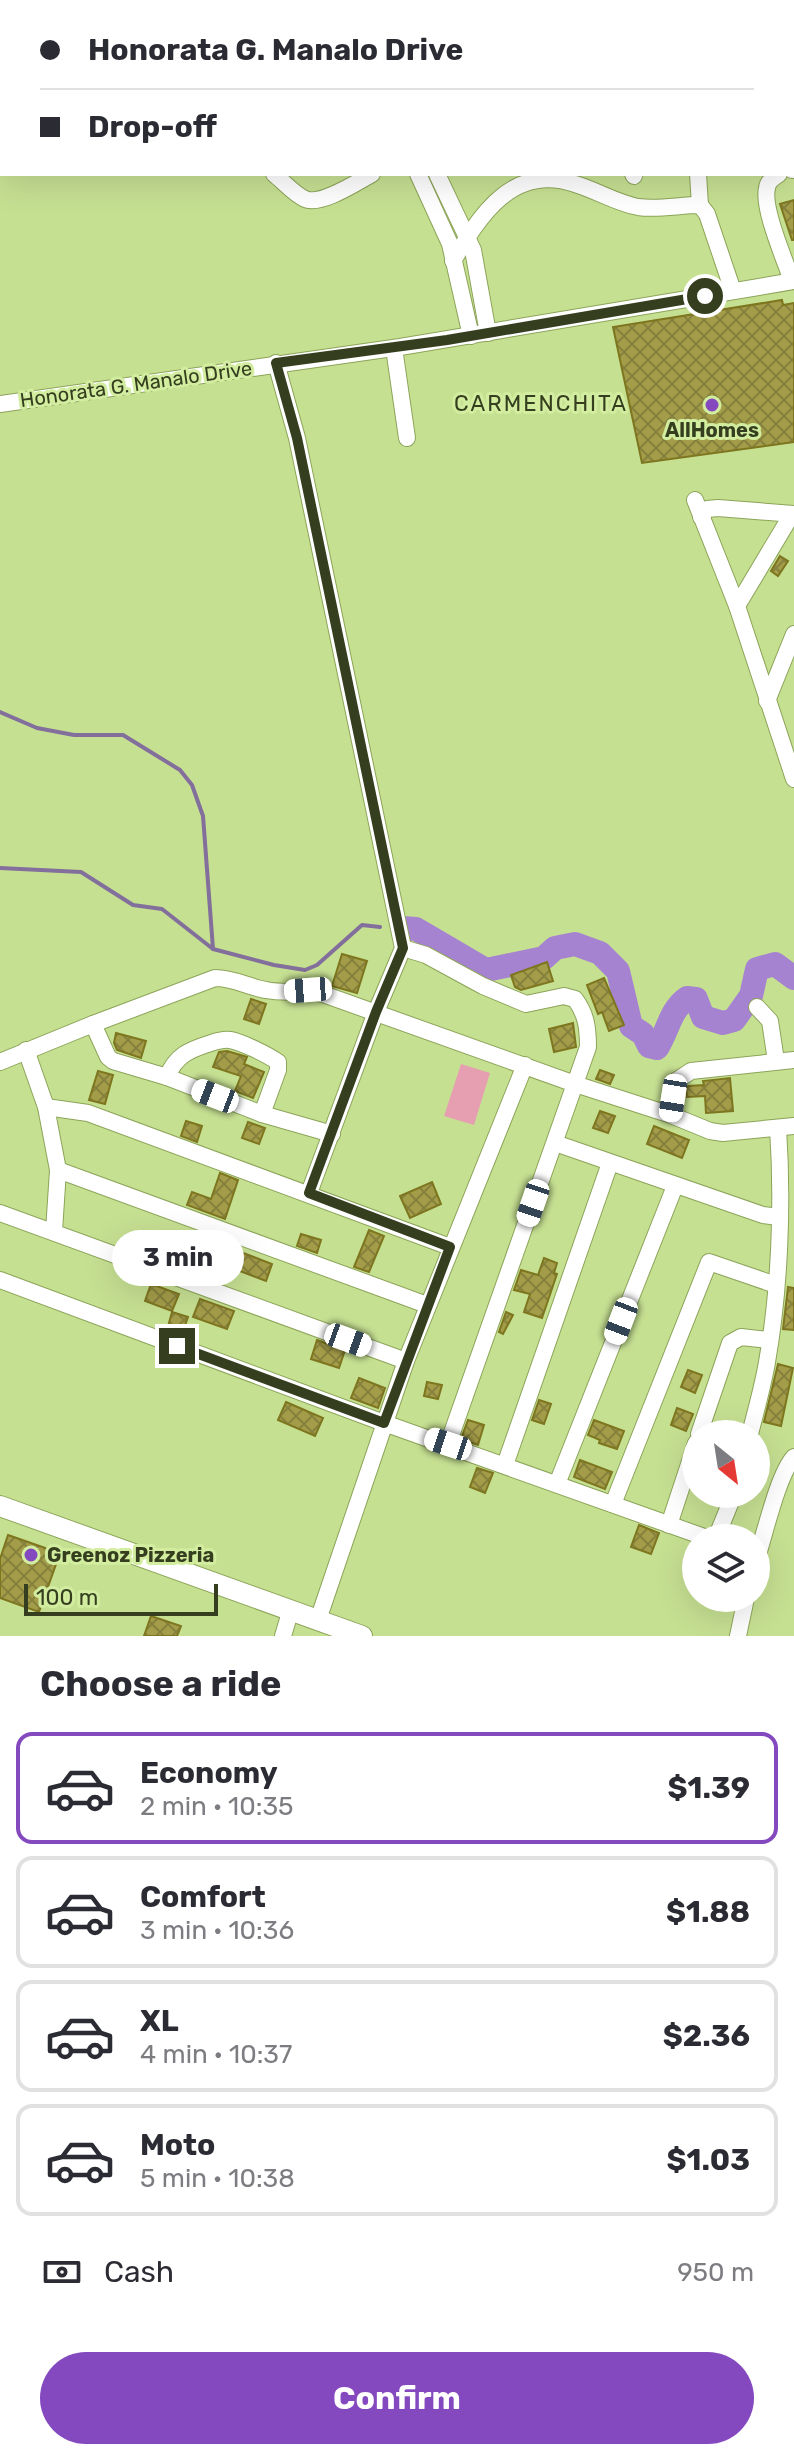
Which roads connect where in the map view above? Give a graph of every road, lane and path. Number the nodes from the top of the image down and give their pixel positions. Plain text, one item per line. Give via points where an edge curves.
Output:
1 (276, 176) edge
2 (368, 176) edge
3 (419, 176) edge
4 (438, 176) edge
5 (698, 176) edge
6 (776, 176) edge
7 (700, 205) junction
8 (468, 236) junction
9 (453, 261) junction
10 (793, 281) edge
11 (733, 291) junction
12 (488, 333) junction
13 (471, 336) junction
14 (394, 348) junction
15 (276, 363) junction
16 (0, 404) edge
17 (407, 438) dead end
18 (695, 500) dead end
19 (793, 514) edge
20 (701, 517) junction
21 (737, 606) junction
22 (794, 634) edge
23 (767, 701) junction
24 (794, 779) edge
25 (403, 948) junction
26 (757, 1007) dead end
27 (376, 1012) junction
28 (93, 1024) junction
29 (26, 1050) junction
30 (794, 1060) edge
31 (776, 1061) junction
32 (0, 1062) edge
33 (525, 1065) junction
34 (167, 1077) junction
35 (575, 1084) junction
36 (46, 1107) junction
37 (262, 1114) junction
38 (671, 1115) junction
39 (786, 1127) edge
40 (332, 1134) junction
41 (555, 1143) junction
42 (610, 1163) junction
43 (58, 1170) junction
44 (675, 1186) junction
45 (309, 1193) junction
46 (0, 1213) edge
47 (779, 1217) junction
48 (54, 1231) junction
49 (450, 1247) junction
50 (0, 1280) edge
51 (776, 1285) junction
52 (427, 1305) junction
53 (769, 1340) junction
54 (406, 1361) junction
55 (704, 1420) edge
56 (753, 1420) edge
57 (384, 1423) junction
58 (448, 1444) junction
59 (794, 1457) edge
60 (505, 1465) junction
61 (557, 1484) junction
62 (682, 1486) edge
63 (613, 1504) junction
64 (0, 1506) edge
65 (768, 1524) edge
66 (669, 1525) junction
67 (682, 1529) edge
68 (291, 1609) junction
69 (743, 1612) edge
70 (318, 1620) junction
71 (283, 1636) edge
72 (362, 1636) edge
73 (738, 1636) edge

1 - 2 street via 311,201
3 - 9 street
4 - 8 street
5 - 7 street
6 - 10 street via 767,188 766,205
7 - 8 street via 638,207 552,179 504,193
7 - 11 street
8 - 9 street
8 - 12 street
9 - 13 street
10 - 11 street, Honorata G. Manalo Drive
11 - 12 street, Honorata G. Manalo Drive
12 - 13 street, Honorata G. Manalo Drive
13 - 14 street, Honorata G. Manalo Drive
14 - 15 street, Honorata G. Manalo Drive
14 - 17 street
15 - 16 street, Honorata G. Manalo Drive
15 - 25 street via 297,438
18 - 20 street
19 - 20 street via 718,508 707,509
19 - 21 street
20 - 21 street
21 - 23 street
22 - 23 street
23 - 24 street
25 - 27 street
25 - 35 street via 526,1004 564,996 575,999 588,1026 588,1047
26 - 31 street via 770,1021
27 - 28 street via 308,990 266,990 215,978
27 - 33 street
27 - 40 street
28 - 29 street
28 - 34 street via 113,1061
29 - 32 street
29 - 36 street
30 - 31 street
31 - 38 street via 682,1075 676,1081
33 - 35 street
33 - 49 street
34 - 37 street
34 - 37 street via 181,1055 231,1040 278,1062
35 - 38 street
35 - 41 street
36 - 43 street
36 - 45 street via 88,1113
37 - 40 street
38 - 39 street via 723,1133
39 - 47 street
40 - 45 street
41 - 42 street
41 - 58 street
42 - 44 street
42 - 60 street
43 - 48 street
43 - 52 street
44 - 47 street
44 - 61 street
45 - 49 street
46 - 48 street
47 - 51 street
48 - 54 street
49 - 52 street
50 - 57 street
51 - 53 street
51 - 63 street via 709,1262
52 - 54 street
53 - 55 street via 741,1337 730,1343
53 - 56 street
54 - 57 street
57 - 58 street
57 - 70 street
58 - 60 street
59 - 65 street
60 - 61 street
61 - 63 street
62 - 66 street
63 - 66 street
64 - 68 main road
66 - 67 street
68 - 70 main road
68 - 71 street
69 - 73 street
70 - 72 main road

